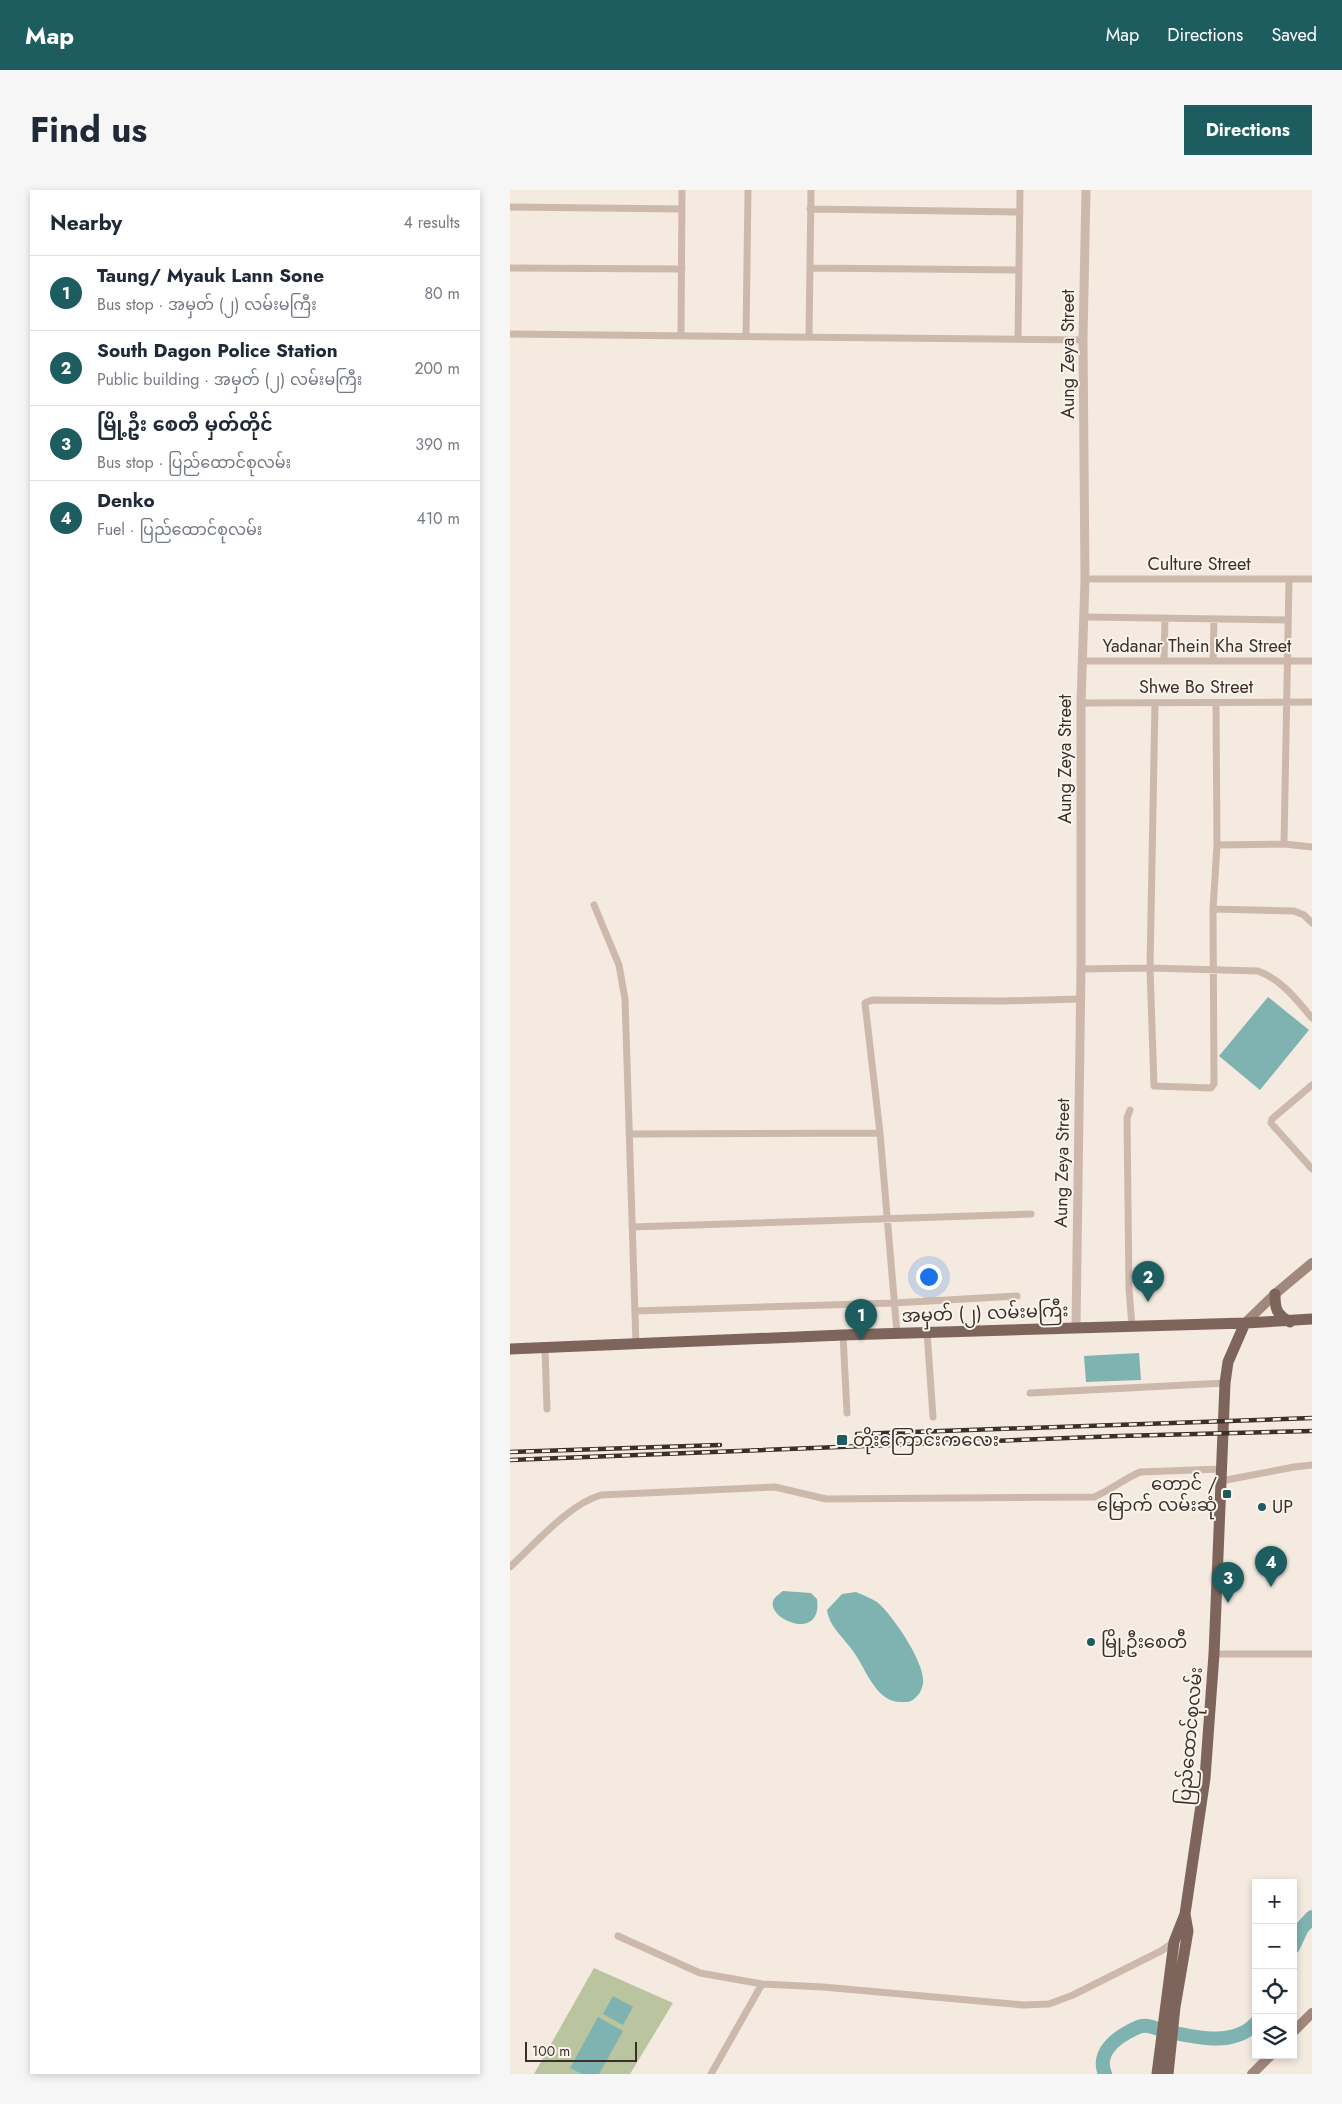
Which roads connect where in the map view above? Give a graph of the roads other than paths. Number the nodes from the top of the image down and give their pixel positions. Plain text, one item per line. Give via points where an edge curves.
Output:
1 (682, 190) edge
2 (748, 190) edge
3 (811, 190) edge
4 (1020, 190) edge
5 (1086, 190) edge
6 (510, 207) edge
7 (682, 208) junction
8 (810, 209) junction
9 (1020, 212) junction
10 (510, 268) edge
11 (810, 268) junction
12 (682, 269) junction
13 (1019, 270) junction
14 (510, 334) edge
15 (681, 336) junction
16 (746, 336) junction
17 (808, 336) junction
18 (1018, 339) junction
19 (1083, 340) junction
20 (1312, 578) edge
21 (1085, 579) junction
22 (1289, 579) junction
23 (1085, 618) junction
24 (1165, 618) junction
25 (1214, 619) junction
26 (1288, 620) junction
27 (1287, 660) junction
28 (1082, 661) junction
29 (1164, 661) junction
30 (1214, 661) junction
31 (1312, 661) edge
32 (1216, 702) junction
33 (1286, 702) junction
34 (1312, 702) edge
35 (1081, 703) junction
36 (1155, 703) junction
37 (1284, 844) junction
38 (1217, 845) junction
39 (1312, 848) edge
40 (594, 905) dead end
41 (1214, 909) junction
42 (1312, 923) edge
43 (1150, 968) junction
44 (1214, 969) junction
45 (1081, 970) junction
46 (1080, 1000) junction
47 (1312, 1018) edge
48 (1312, 1085) edge
49 (1130, 1110) dead end
50 (880, 1132) junction
51 (629, 1134) junction
52 (1312, 1168) edge
53 (1031, 1214) dead end
54 (888, 1220) junction
55 (632, 1227) junction
56 (1312, 1263) edge
57 (1275, 1294) junction
58 (1017, 1296) dead end
59 (894, 1303) junction
60 (635, 1310) junction
61 (1312, 1320) edge
62 (1290, 1322) junction
63 (1245, 1323) junction
64 (1132, 1326) junction
65 (1076, 1327) junction
66 (928, 1332) junction
67 (897, 1333) junction
68 (843, 1335) junction
69 (636, 1345) junction
70 (510, 1349) edge
71 (545, 1349) junction
72 (1225, 1384) junction
73 (1030, 1393) dead end
74 (547, 1409) dead end
75 (847, 1413) dead end
76 (934, 1417) dead end
77 (1312, 1466) edge
78 (1221, 1475) junction
79 (510, 1566) edge
80 (1214, 1654) junction
81 (1312, 1654) edge
82 (1185, 1914) junction
83 (618, 1936) dead end
84 (1174, 1942) junction
85 (762, 1984) junction
86 (1170, 2008) junction
87 (1312, 2014) edge
88 (1297, 2028) edge
89 (1164, 2053) junction
90 (1267, 2059) edge
91 (711, 2074) edge
92 (1157, 2074) edge
93 (1168, 2074) edge
94 (1252, 2074) edge

1 - 7 street
2 - 16 street
3 - 8 street
4 - 9 street
5 - 19 street, Aung Zeya Street
6 - 7 street
7 - 12 street
8 - 9 street
8 - 11 street
9 - 13 street
10 - 12 street
11 - 13 street
11 - 17 street
12 - 15 street
13 - 18 street
14 - 15 street
15 - 16 street
16 - 17 street
17 - 18 street
18 - 19 street
19 - 21 street, Aung Zeya Street
20 - 22 street, Culture Street
21 - 22 street, Culture Street
21 - 23 street, Aung Zeya Street
22 - 26 street
23 - 24 street
23 - 28 street, Aung Zeya Street
24 - 25 street
24 - 29 street
25 - 26 street
25 - 30 street
26 - 27 street
27 - 30 street, Yadanar Thein Kha Street
27 - 31 street, Yadanar Thein Kha Street
27 - 33 street
28 - 29 street, Yadanar Thein Kha Street
28 - 35 street, Aung Zeya Street
29 - 30 street, Yadanar Thein Kha Street
32 - 33 street, Shwe Bo Street
32 - 36 street, Shwe Bo Street
32 - 38 street
33 - 34 street, Shwe Bo Street
33 - 37 street
35 - 36 street, Shwe Bo Street
35 - 45 street, Aung Zeya Street
36 - 43 street
37 - 38 street
37 - 39 street
38 - 41 street
40 - 51 street via 619,965 625,999
41 - 42 street via 1294,911
41 - 44 street
43 - 44 street
43 - 44 street via 1154,1086 1212,1088
43 - 45 street
44 - 47 street via 1258,971 1270,975
45 - 46 street, Aung Zeya Street
46 - 50 street via 867,1000 864,1002
46 - 65 street, Aung Zeya Street
48 - 52 street via 1271,1123
49 - 64 street via 1127,1118 1128,1280
50 - 51 street
50 - 54 street
51 - 55 street
53 - 54 street
54 - 55 street
54 - 59 street
55 - 60 street
56 - 57 main road
57 - 62 main road via 1276,1311
57 - 63 main road
58 - 59 street
59 - 60 street
59 - 67 street
60 - 69 street
61 - 62 main road, အမှတ် (၂) လမ်းမကြီး
62 - 63 main road, အမှတ် (၂) လမ်းမကြီး
63 - 64 main road, အမှတ် (၂) လမ်းမကြီး
63 - 72 main road, ပြည်ထောင်စုလမ်း via 1228,1362
64 - 65 main road, အမှတ် (၂) လမ်းမကြီး
65 - 66 main road, အမှတ် (၂) လမ်းမကြီး
66 - 67 main road, အမှတ် (၂) လမ်းမကြီး
66 - 76 street
67 - 68 main road, အမှတ် (၂) လမ်းမကြီး
68 - 69 main road, အမှတ် (၂) လမ်းမကြီး
68 - 75 street
69 - 71 main road, အမှတ် (၂) လမ်းမကြီး
70 - 71 main road, အမှတ် (၂) လမ်းမကြီး
71 - 74 street
72 - 73 street
72 - 78 main road, ပြည်ထောင်စုလမ်း
77 - 78 street
78 - 79 street via 1140,1472 1094,1496 826,1499 774,1488 601,1495 573,1509
78 - 80 main road, ပြည်ထောင်စုလမ်း
80 - 81 street
80 - 82 main road, ပြည်ထောင်စုလမ်း via 1206,1778
82 - 84 main road, ပြည်ထောင်စုလမ်း
82 - 86 main road, ပြည်ထောင်စုလမ်း via 1188,1931
83 - 85 street via 700,1973
84 - 85 street via 1073,1995 1049,2004 1023,2005
84 - 86 main road, ပြည်ထောင်စုလမ်း
85 - 91 street
86 - 89 main road, ပြည်ထောင်စုလမ်း
87 - 88 main road
89 - 92 main road, ပြည်ထောင်စုလမ်း
89 - 93 main road, ပြည်ထောင်စုလမ်း
90 - 94 main road

